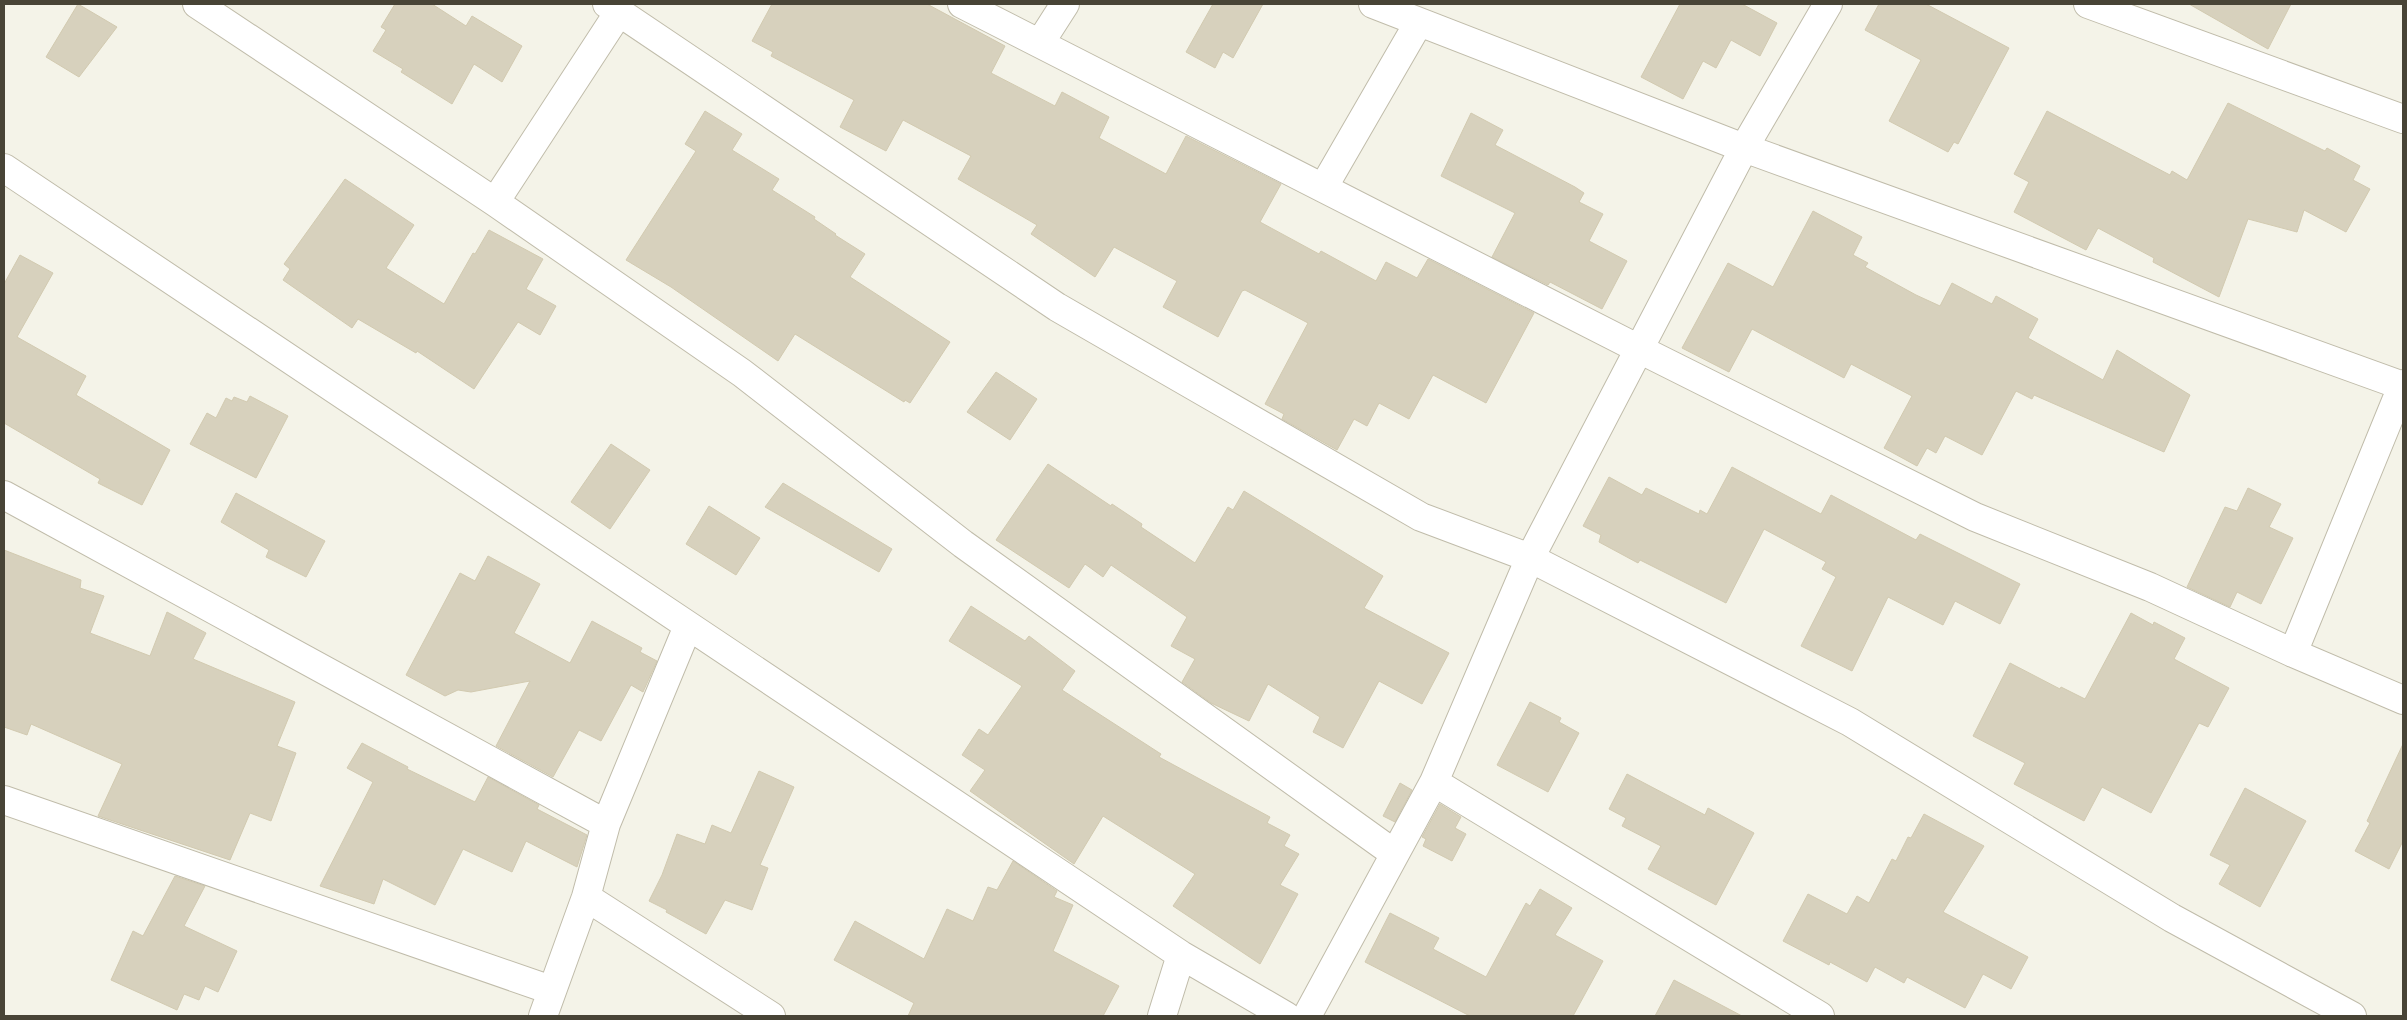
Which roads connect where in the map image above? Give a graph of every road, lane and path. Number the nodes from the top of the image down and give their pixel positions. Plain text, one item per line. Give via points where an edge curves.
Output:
1 (197, 4) edge
2 (962, 4) edge
3 (1065, 4) edge
4 (1373, 4) edge
5 (1828, 4) edge
6 (2088, 4) edge
7 (613, 8) edge
8 (1419, 22) junction
9 (1040, 43) junction
10 (2403, 119) edge
11 (1744, 148) junction
12 (4, 168) edge
13 (1322, 188) junction
14 (495, 202) junction
15 (1639, 348) junction
16 (2403, 385) edge
17 (4, 495) edge
18 (1530, 558) junction
19 (688, 626) junction
20 (2293, 653) junction
21 (2403, 700) edge
22 (1434, 782) junction
23 (4, 800) edge
24 (606, 824) junction
25 (1395, 854) junction
26 (586, 897) junction
27 (1181, 955) junction
28 (551, 990) junction
29 (543, 1016) edge
30 (771, 1016) edge
31 (1162, 1016) edge
32 (1286, 1016) edge
33 (1307, 1016) edge
34 (1820, 1016) edge
35 (2352, 1016) edge

1 - 14 street
2 - 9 street
3 - 9 street
4 - 8 street
5 - 11 street
6 - 10 street
7 - 14 street
7 - 18 street via 1057,307 1421,517
8 - 11 street
8 - 13 street
9 - 13 street
11 - 15 street
11 - 16 street
12 - 19 street
13 - 15 street
14 - 25 street via 742,373 963,544
15 - 18 street
15 - 20 street via 1975,517 2150,587
16 - 20 street
17 - 24 street
18 - 22 street
18 - 35 street via 1850,722 2172,918
19 - 24 street
19 - 27 street
20 - 21 street
22 - 25 street
22 - 34 street
23 - 28 street
24 - 26 street
25 - 33 street
26 - 28 street
26 - 30 street
27 - 31 street
27 - 32 street
28 - 29 street

